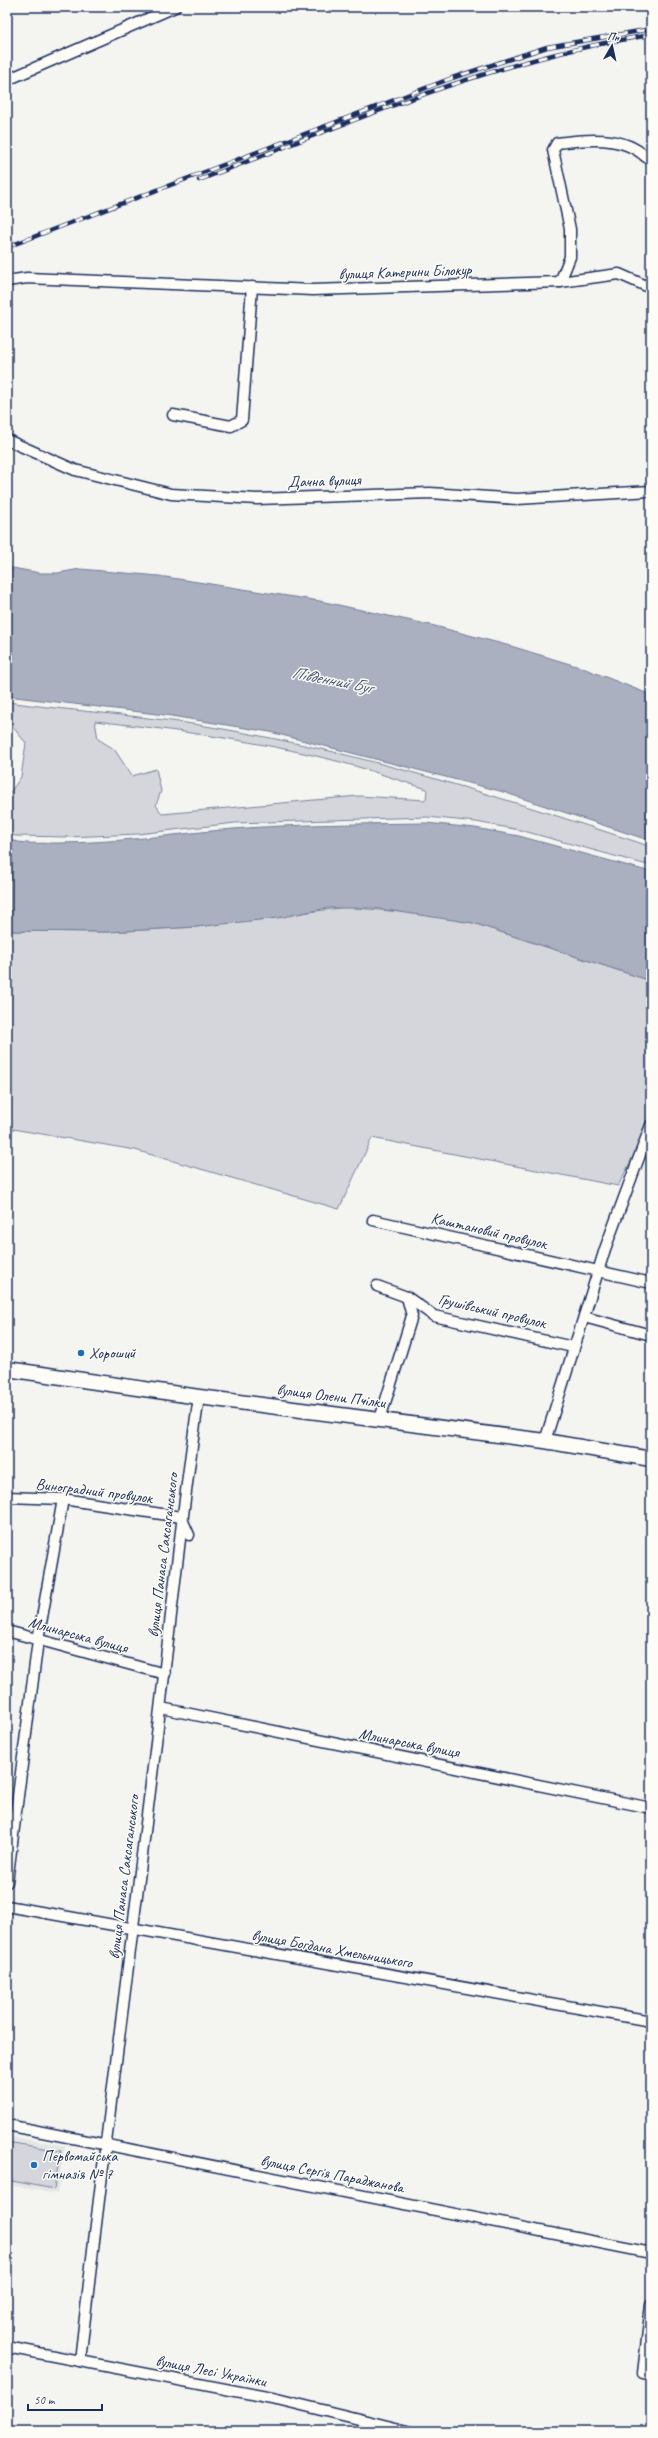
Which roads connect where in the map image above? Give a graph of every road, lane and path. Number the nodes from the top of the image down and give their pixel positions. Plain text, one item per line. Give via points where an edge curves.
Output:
1 (175, 7) edge
2 (7, 80) edge
3 (646, 157) dead end
4 (7, 281) edge
5 (560, 282) junction
6 (252, 287) junction
7 (651, 288) edge
8 (173, 415) dead end
9 (7, 440) edge
10 (651, 491) edge
11 (651, 1124) edge
12 (373, 1220) dead end
13 (599, 1270) junction
14 (651, 1283) edge
15 (377, 1286) dead end
16 (407, 1297) junction
17 (584, 1317) junction
18 (651, 1335) edge
19 (573, 1347) junction
20 (7, 1369) edge
21 (199, 1397) junction
22 (380, 1419) junction
23 (546, 1440) junction
24 (651, 1459) edge
25 (7, 1497) edge
26 (63, 1499) junction
27 (181, 1517) junction
28 (189, 1535) dead end
29 (7, 1631) edge
30 (38, 1640) junction
31 (165, 1674) junction
32 (161, 1708) junction
33 (651, 1808) edge
34 (7, 1882) edge
35 (7, 1906) edge
36 (132, 1929) junction
37 (651, 2022) edge
38 (7, 2125) edge
39 (104, 2144) junction
40 (651, 2253) edge
41 (651, 2305) edge
42 (7, 2347) edge
43 (80, 2361) junction
44 (651, 2375) edge
45 (408, 2431) edge

1 - 2 street
3 - 5 street via 636,147 618,141 576,140 557,143 553,150 570,229 570,257
4 - 6 street, вулиця Катерини Білокур via 27,278
5 - 6 street, вулиця Катерини Білокур via 313,290
5 - 7 street, вулиця Катерини Білокур via 619,274
6 - 8 street via 242,420 231,426
9 - 10 street, Дачна вулиця via 75,470 171,494 257,499 430,493 517,499
11 - 13 street
12 - 13 street, Каштановий провулок
13 - 14 street, Каштановий провулок
13 - 17 street
15 - 16 street, Грушівський провулок
16 - 19 street, Грушівський провулок via 434,1316
16 - 22 street via 412,1316
17 - 18 street
17 - 19 street
19 - 23 street
20 - 21 street, вулиця Олени Пчілки
21 - 22 street, вулиця Олени Пчілки
21 - 27 street, вулиця Панаса Саксаганського
22 - 23 street, вулиця Олени Пчілки
23 - 24 street, вулиця Олени Пчілки
25 - 26 street, Виноградний провулок
26 - 27 street, Виноградний провулок
26 - 30 street
27 - 28 street
27 - 31 street, вулиця Панаса Саксаганського
29 - 30 street, Млинарська вулиця
30 - 31 street, Млинарська вулиця
30 - 34 street
31 - 32 street, вулиця Панаса Саксаганського
32 - 33 street, Млинарська вулиця
32 - 36 street, вулиця Панаса Саксаганського
35 - 36 street, вулиця Богдана Хмельницького
36 - 37 street, вулиця Богдана Хмельницького
36 - 39 street, вулиця Панаса Саксаганського
38 - 39 street, вулиця Сергія Параджанова
39 - 40 street, вулиця Сергія Параджанова
39 - 43 street, вулиця Панаса Саксаганського
41 - 44 street via 643,2373
42 - 43 street, вулиця Лесі Українки
43 - 45 street, вулиця Лесі Українки via 277,2400

